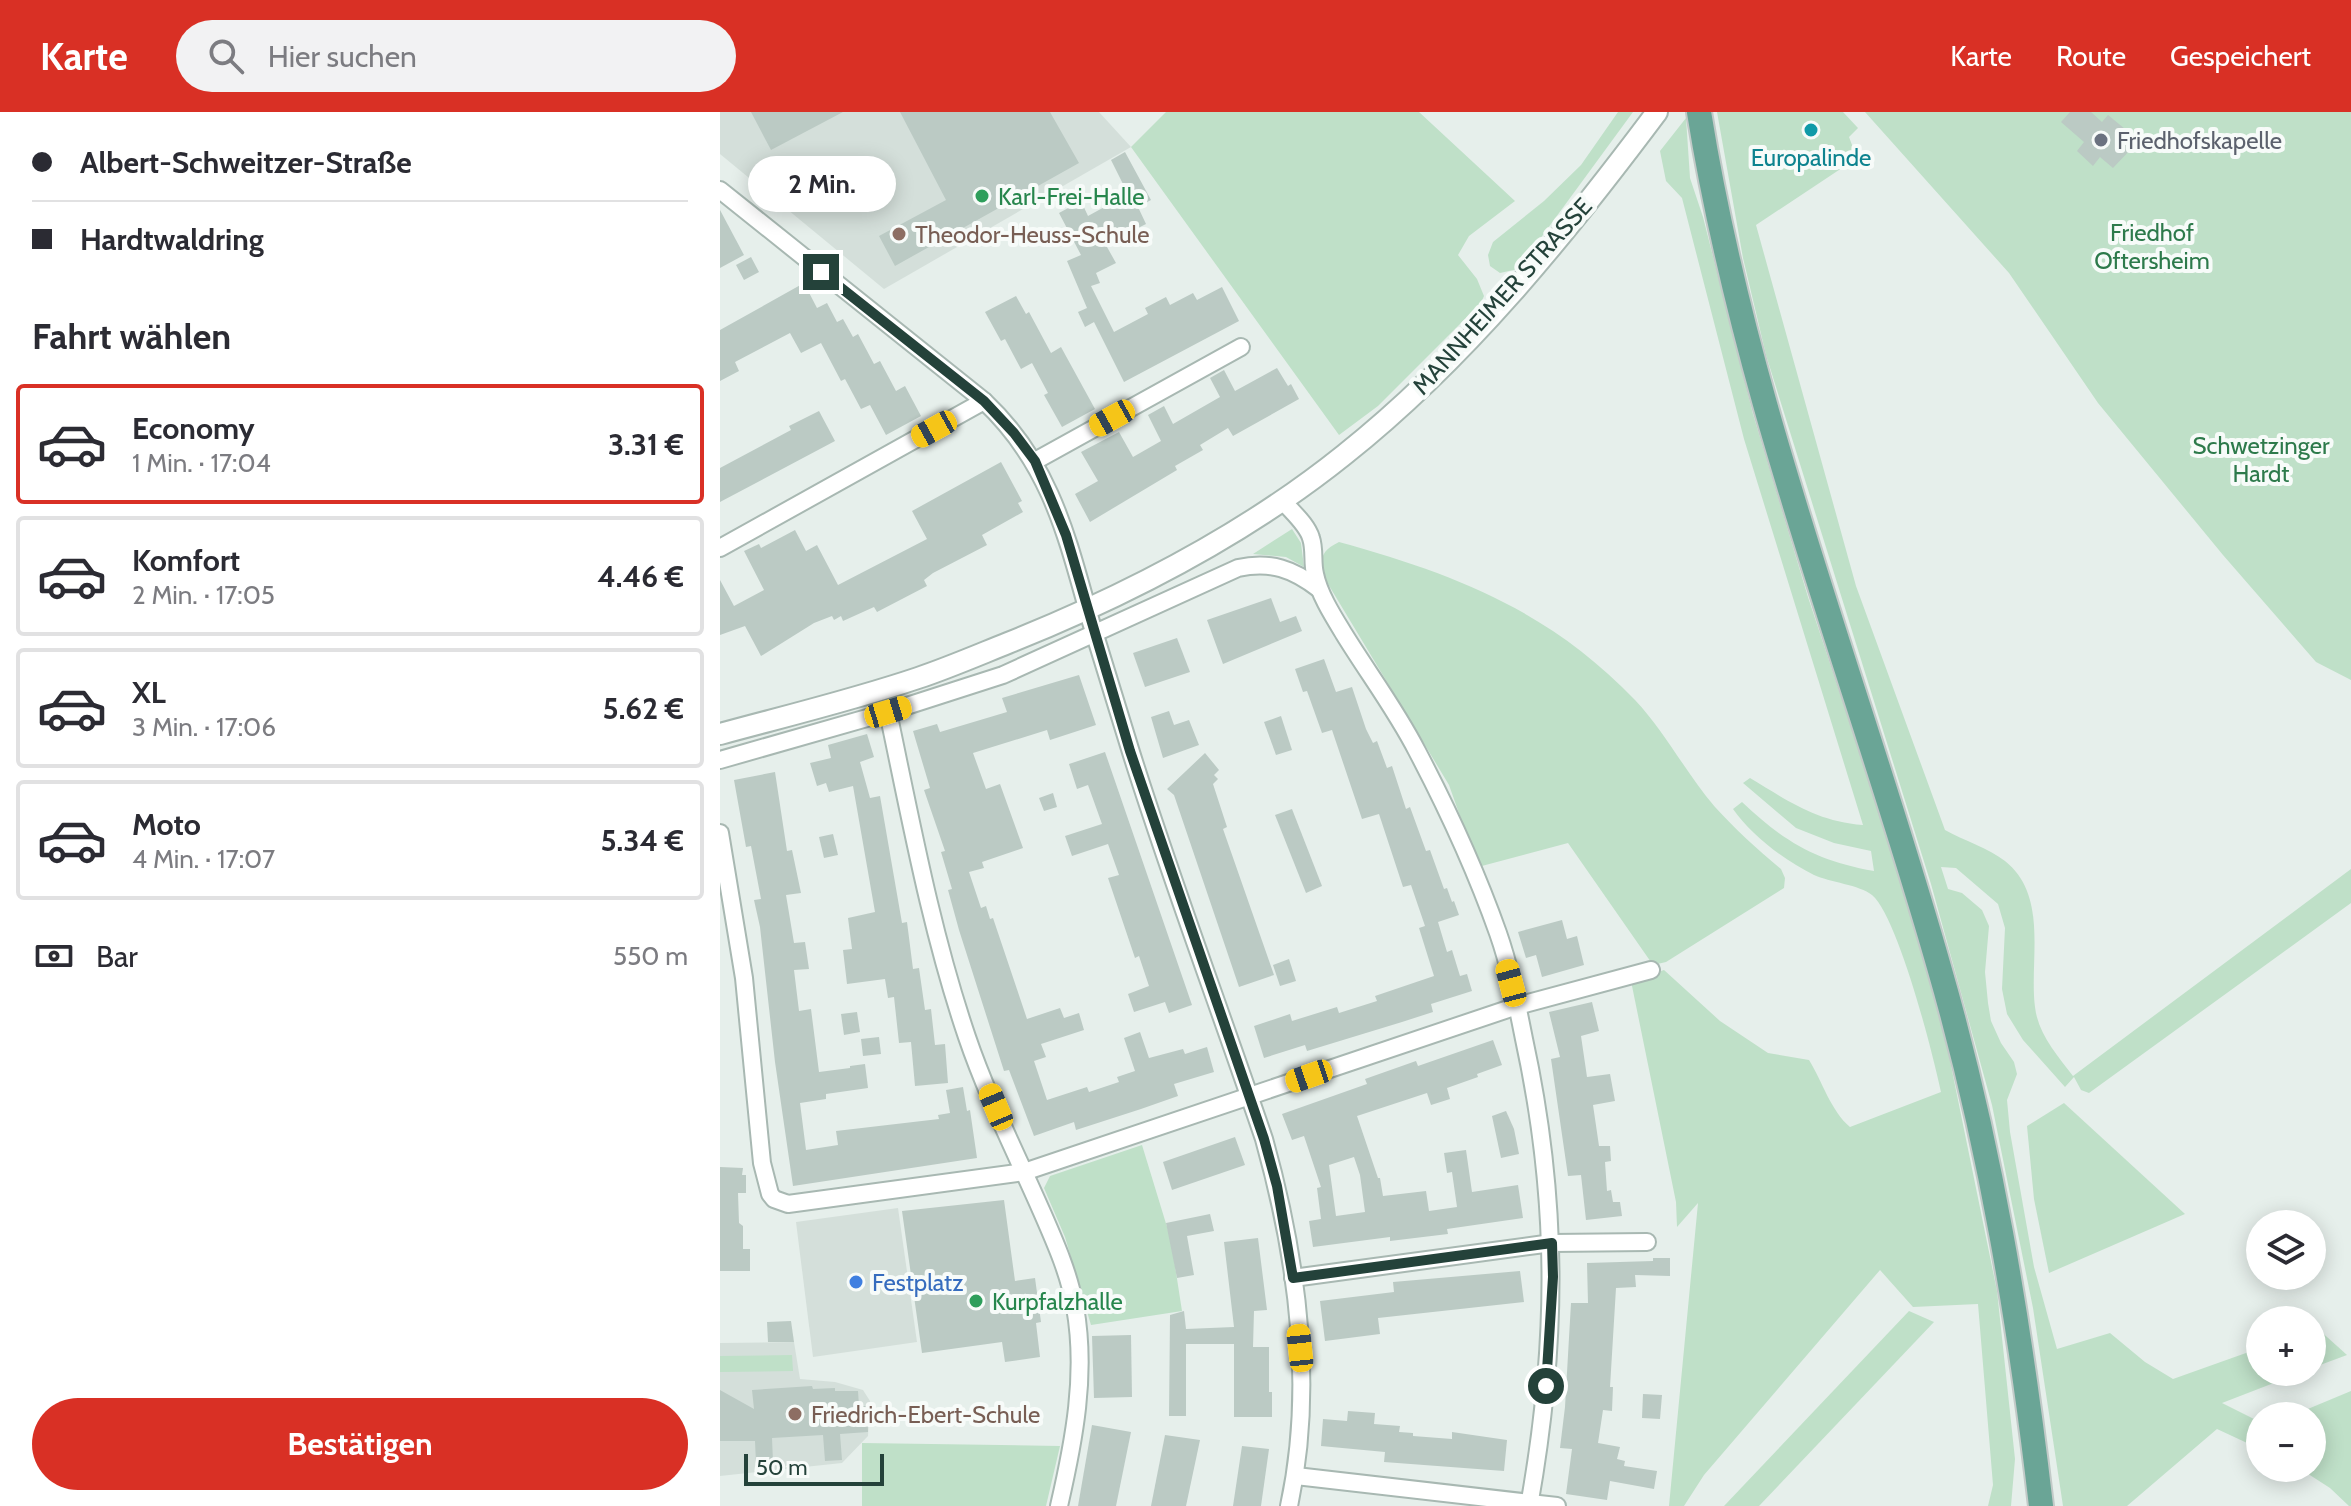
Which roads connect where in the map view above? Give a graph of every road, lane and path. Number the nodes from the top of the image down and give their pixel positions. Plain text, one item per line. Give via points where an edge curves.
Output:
1 (1657, 112) edge
2 (1699, 112) edge
3 (720, 190) edge
4 (1241, 347) dead end
5 (984, 401) junction
6 (1035, 461) junction
7 (1282, 500) junction
8 (720, 548) edge
9 (1319, 589) junction
10 (1088, 609) junction
11 (1095, 634) junction
12 (888, 712) junction
13 (720, 734) edge
14 (720, 760) edge
15 (720, 833) edge
16 (1651, 970) dead end
17 (1517, 1006) junction
18 (1249, 1096) junction
19 (1024, 1172) junction
20 (1647, 1242) dead end
21 (1552, 1243) junction
22 (1293, 1278) junction
23 (2037, 1472) junction
24 (1296, 1476) junction
25 (1530, 1504) edge
26 (1059, 1506) edge
27 (1289, 1506) edge
28 (1557, 1506) edge
29 (2030, 1506) edge
30 (2041, 1506) edge

1 - 7 street, MANNHEIMER STRASSE via 1581,211 1473,335 1356,445
2 - 23 main road via 1744,332 1940,968 1971,1091 2020,1339
3 - 5 street
4 - 6 street
5 - 6 street
5 - 8 street
6 - 10 street via 1066,535
7 - 9 street via 1310,535
7 - 10 street, MANNHEIMER STRASSE via 1181,563
9 - 11 street via 1280,566 1238,568
9 - 17 street via 1437,790 1490,912
10 - 11 street
10 - 13 street, MANNHEIMER STRASSE via 919,678
11 - 12 street via 1003,675
11 - 18 street
12 - 14 street
12 - 19 street via 938,943 967,1039
15 - 19 street via 744,978 762,1161 774,1199 799,1204
16 - 17 street
17 - 18 street
17 - 21 street via 1537,1099
18 - 19 street
18 - 22 street via 1277,1186
19 - 26 street via 1065,1269 1077,1321 1078,1403
20 - 21 street
21 - 22 street
21 - 25 street via 1550,1343
22 - 24 street via 1302,1366
23 - 29 street
23 - 30 main road
24 - 25 street
24 - 27 street
25 - 28 street

